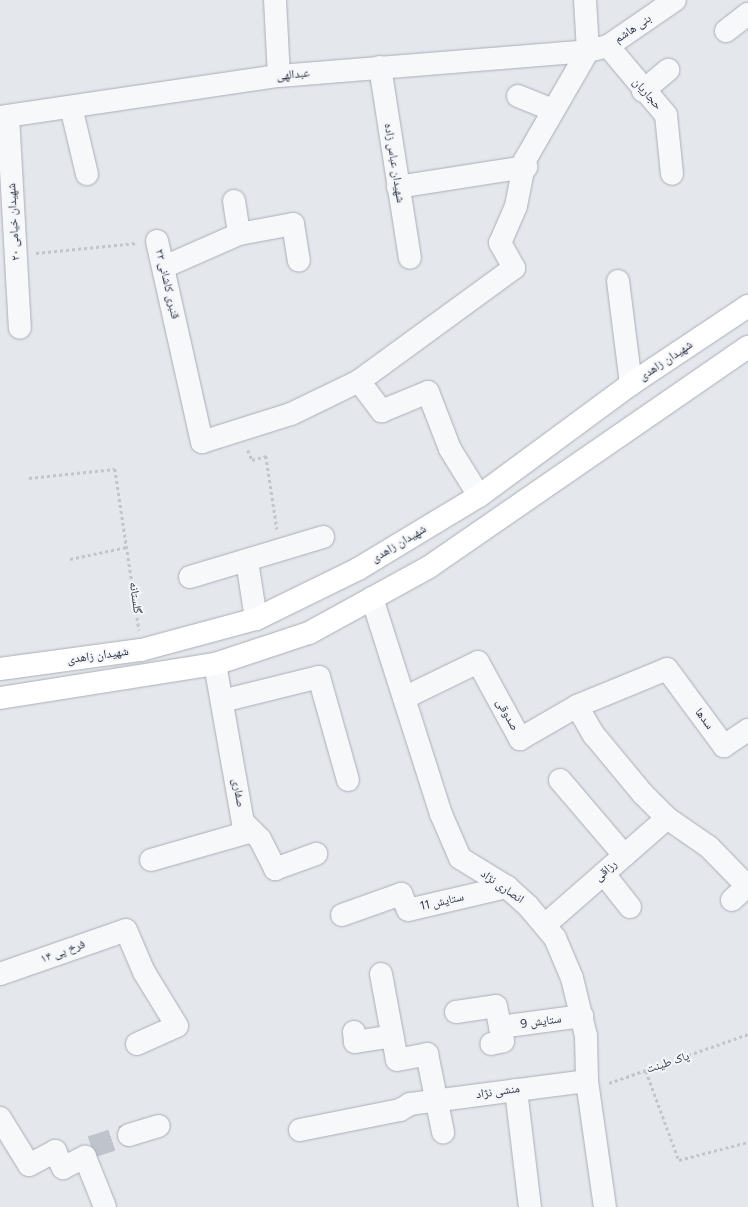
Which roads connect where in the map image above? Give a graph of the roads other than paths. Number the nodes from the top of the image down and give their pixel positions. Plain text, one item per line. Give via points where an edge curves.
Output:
1 (275, 0) edge
2 (585, 0) edge
3 (675, 0) edge
4 (748, 14) edge
5 (726, 31) dead end
6 (598, 48) junction
7 (380, 67) junction
8 (668, 70) dead end
9 (279, 76) junction
10 (643, 90) junction
11 (518, 96) dead end
12 (71, 107) junction
13 (552, 110) junction
14 (4, 116) edge
15 (526, 167) junction
16 (86, 174) dead end
17 (672, 174) dead end
18 (398, 187) junction
19 (234, 201) dead end
20 (239, 234) junction
21 (157, 241) road end
22 (410, 258) dead end
23 (299, 261) dead end
24 (164, 267) junction
25 (618, 281) dead end
26 (748, 306) edge
27 (20, 328) dead end
28 (748, 347) edge
29 (359, 381) junction
30 (631, 384) junction
31 (479, 496) junction
32 (323, 537) dead end
33 (247, 561) junction
34 (190, 577) dead end
35 (372, 598) junction
36 (256, 619) junction
37 (215, 664) junction
38 (667, 669) joint
39 (0, 670) edge
40 (0, 698) edge
41 (404, 698) junction
42 (222, 701) junction
43 (577, 706) junction
44 (748, 730) edge
45 (348, 780) dead end
46 (560, 780) dead end
47 (667, 818) junction
48 (252, 831) junction
49 (316, 854) dead end
50 (624, 855) junction
51 (151, 860) dead end
52 (604, 874) junction
53 (507, 887) junction
54 (742, 890) edge
55 (630, 907) dead end
56 (342, 915) dead end
57 (546, 924) junction
58 (0, 974) edge
59 (381, 974) dead end
60 (456, 1012) dead end
61 (582, 1016) junction
62 (354, 1032) dead end
63 (393, 1036) junction
64 (137, 1044) dead end
65 (587, 1085) junction
66 (516, 1090) junction
67 (436, 1100) junction
68 (0, 1118) edge
69 (160, 1126) dead end
70 (300, 1130) dead end
71 (443, 1132) dead end
72 (129, 1135) tunnel mouth
73 (105, 1207) edge
74 (530, 1207) edge
75 (605, 1207) edge

1 - 9 street
2 - 6 street
3 - 6 street, بنی هاشم
4 - 5 street
6 - 7 street, عبدالهی
6 - 10 street, حجاریان
6 - 13 street
7 - 9 street, عبدالهی
7 - 18 street, شهیدان عباس زاده
8 - 10 street
9 - 12 street, عبدالهی
10 - 17 street, حجاریان via 666,115
11 - 13 street
12 - 14 street, عبدالهی
12 - 16 street
13 - 15 street via 533,141
14 - 27 street, شهیدان خیامی ۲۰
15 - 18 street
15 - 29 street via 516,206 500,243 514,268
18 - 22 street, شهیدان عباس زاده
19 - 20 street
20 - 23 street via 293,224
20 - 24 street
21 - 24 street, قنبری کاشانی ۲۲
24 - 29 street, قنبری کاشانی ۲۲ via 202,442 241,432 291,414
25 - 30 street
26 - 30 main road, شهیدان زاهدی
28 - 35 main road via 429,567
29 - 31 street via 382,411 428,392 450,449
30 - 31 main road, شهیدان زاهدی
31 - 36 main road, شهیدان زاهدی via 358,569
32 - 33 street
33 - 34 street
33 - 36 street
35 - 37 main road via 309,633
35 - 41 street, انصاری نژاد
36 - 39 main road, شهیدان زاهدی via 141,650
37 - 40 main road
37 - 42 street, صفاری
38 - 43 street, صدوقی
38 - 44 street, سدها via 724,746
41 - 43 street, صدوقی via 478,662 520,739
41 - 53 street, انصاری نژاد via 441,814 460,858
42 - 45 street via 319,677
42 - 48 street, صفاری via 243,822
43 - 47 street via 618,766
46 - 50 street
47 - 50 street, رزاقی
47 - 54 street via 709,847
48 - 49 street, صفاری via 260,839 275,869
48 - 51 street
50 - 52 street, رزاقی
52 - 55 street
52 - 57 street, رزاقی
53 - 56 street, ستایش 11 via 408,910 401,894
53 - 57 street, انصاری نژاد
57 - 61 street, انصاری نژاد via 572,978
58 - 64 street, فرخ پی ۱۴ via 126,930 144,972 177,1026
59 - 63 street
60 - 61 street, ستایش 9 via 496,1006 495,1036
61 - 65 street, انصاری نژاد via 589,1056
62 - 63 street via 355,1042
63 - 67 street via 397,1060 427,1054
65 - 66 street, منشی نژاد
65 - 75 street, انصاری نژاد
66 - 67 street, منشی نژاد
66 - 74 street
67 - 70 street, منشی نژاد via 410,1104 400,1110
67 - 71 street
68 - 73 street via 29,1165 55,1151 63,1168 88,1152
69 - 72 street

